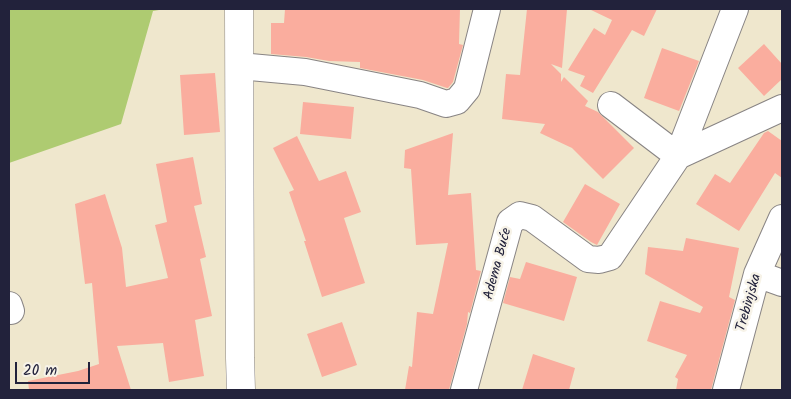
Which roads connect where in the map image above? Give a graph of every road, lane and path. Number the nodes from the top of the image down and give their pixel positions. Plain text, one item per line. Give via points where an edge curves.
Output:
1 (239, 9) edge
2 (487, 9) edge
3 (735, 9) edge
4 (239, 66) junction
5 (611, 104) dead end
6 (782, 108) edge
7 (678, 156) junction
8 (782, 218) edge
9 (757, 274) junction
10 (782, 283) edge
11 (242, 390) edge
12 (464, 390) edge
13 (726, 390) edge

1 - 4 street
2 - 4 street via 467,89 458,101 446,104 420,95 305,72
3 - 7 street, Adema Buće
4 - 11 street
5 - 7 street
6 - 7 street
7 - 12 street, Adema Buće via 610,257 588,259 532,218 520,215 510,222
8 - 9 street, Trebinjska
9 - 10 street
9 - 13 street, Trebinjska

